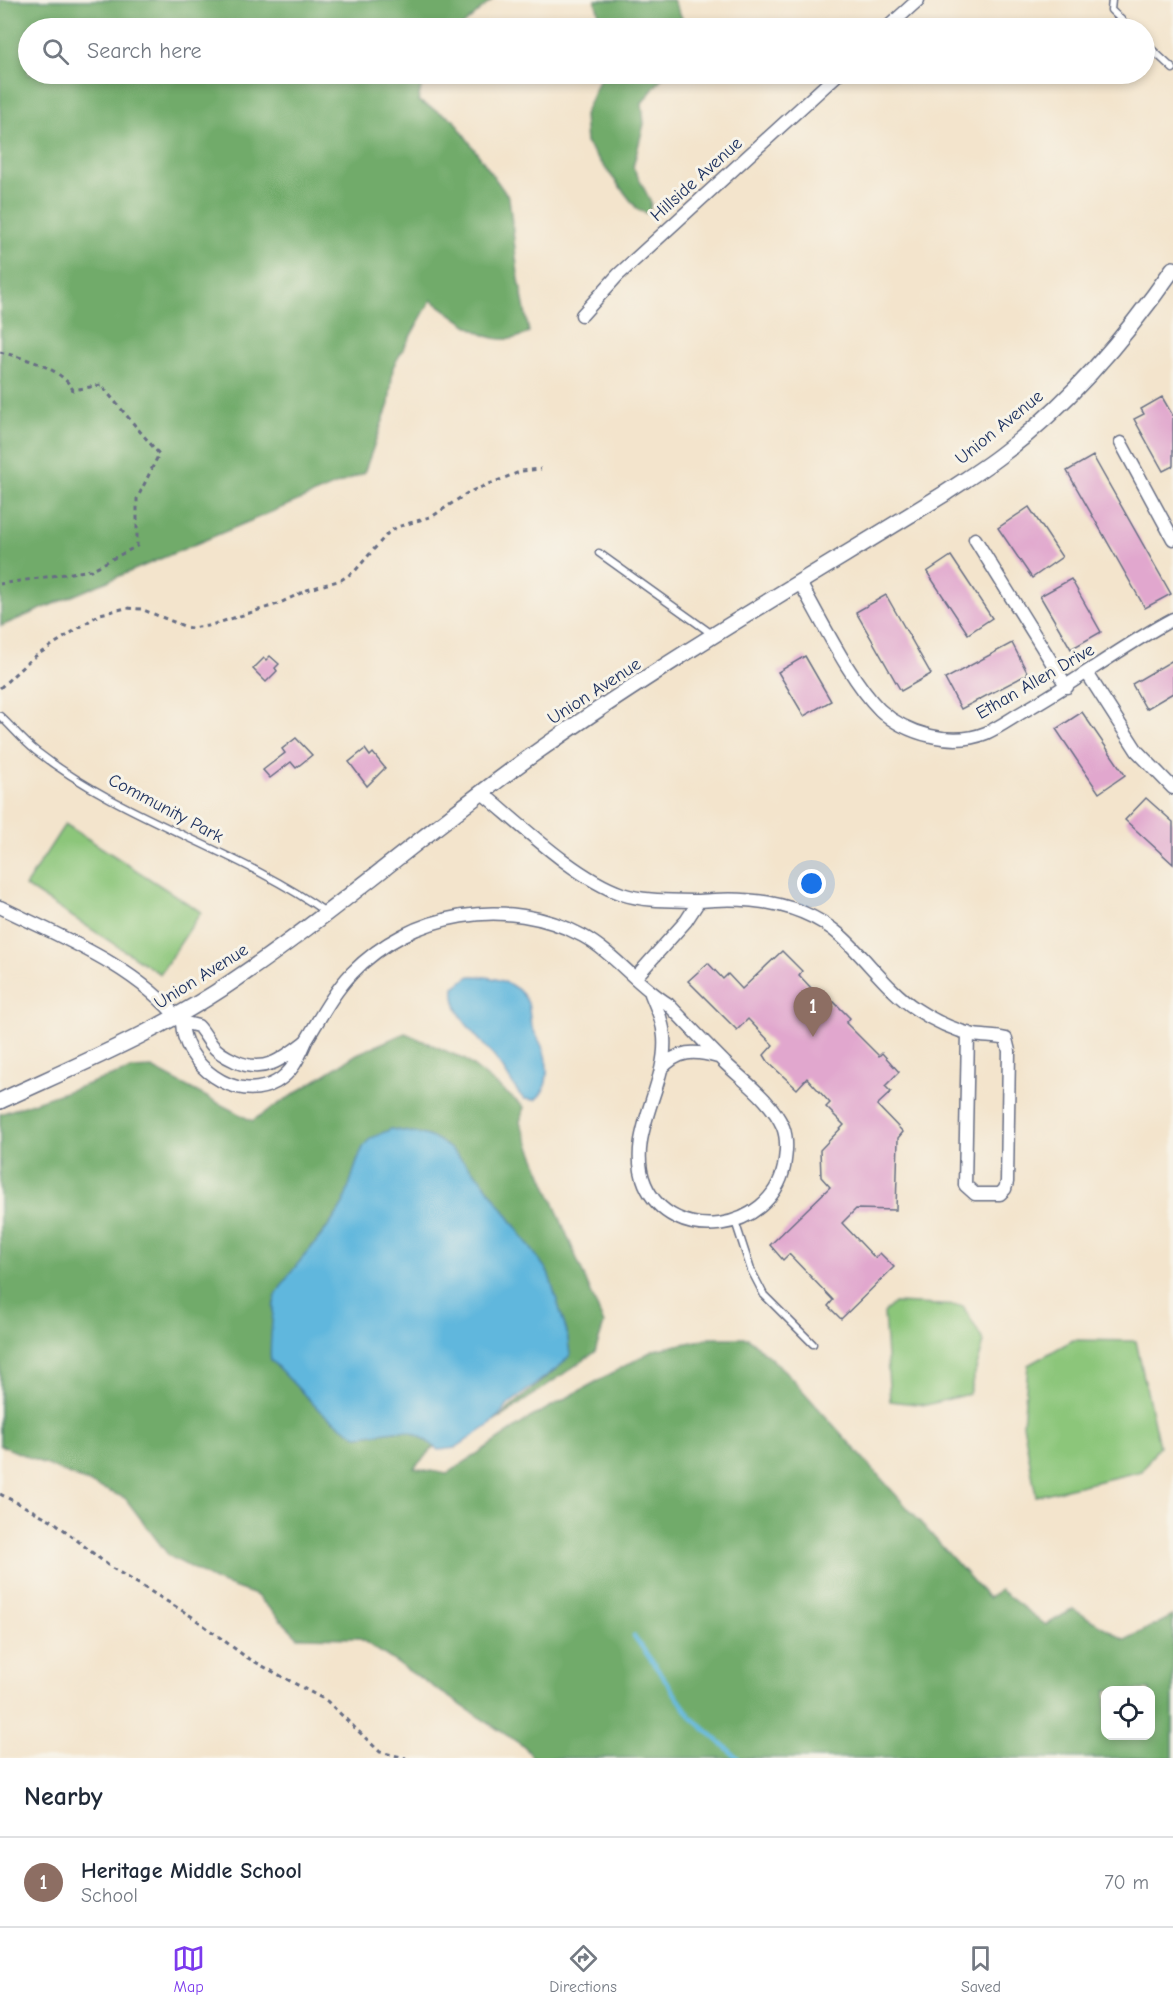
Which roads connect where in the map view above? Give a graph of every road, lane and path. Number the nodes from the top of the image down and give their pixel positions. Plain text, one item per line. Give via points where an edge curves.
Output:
1 (918, 0) edge
2 (1112, 0) edge
3 (898, 18) edge
4 (1119, 18) edge
5 (1155, 52) edge
6 (1173, 69) edge
7 (827, 84) edge
8 (1173, 269) edge
9 (582, 315) dead end
10 (0, 352) edge
11 (1121, 443) dead end
12 (541, 469) dead end
13 (975, 539) dead end
14 (1173, 539) edge
15 (599, 553) dead end
16 (800, 583) junction
17 (0, 584) edge
18 (1173, 619) edge
19 (715, 636) junction
20 (1087, 673) junction
21 (1067, 687) junction
22 (0, 688) edge
23 (0, 716) edge
24 (1173, 788) edge
25 (481, 792) junction
26 (699, 901) junction
27 (0, 907) edge
28 (327, 914) junction
29 (635, 978) junction
30 (651, 994) junction
31 (179, 1019) junction
32 (968, 1033) junction
33 (306, 1041) junction
34 (719, 1057) junction
35 (660, 1069) junction
36 (0, 1101) edge
37 (735, 1221) junction
38 (813, 1344) dead end
39 (0, 1494) edge
40 (406, 1758) edge

1 - 3 street
2 - 4 lane via 1111,10
5 - 6 lane
7 - 9 street, Hillside Avenue via 618,275
8 - 16 street, Union Avenue via 1110,351 1064,400 1002,454
10 - 17 path via 25,358 68,380 73,390 101,385 159,454 137,499 137,546 91,570
11 - 14 street
12 - 22 path via 522,471 469,492 433,516 397,527 355,571 278,604 208,626 189,628 141,609 100,614 31,659
13 - 21 street
15 - 19 lane
16 - 19 street, Union Avenue
16 - 21 street, Ethan Allen Drive via 878,708 906,728 926,735 959,737 985,733
18 - 20 street, Ethan Allen Drive
19 - 25 street, Union Avenue via 558,736
20 - 21 street, Ethan Allen Drive
20 - 24 street via 1137,751
23 - 28 lane, Community Park via 35,751 74,776 156,823 296,891
25 - 26 street via 591,879 622,894
25 - 28 street, Union Avenue
26 - 29 street
26 - 32 street via 737,897 808,915 841,936 916,1009
27 - 31 street via 137,981
28 - 31 street, Union Avenue
29 - 30 street
29 - 33 street via 584,937 565,928 507,914 453,917 398,937 367,958 336,992
30 - 34 street via 668,1004
30 - 35 street via 665,1038
31 - 33 street via 198,1026 224,1056 250,1067 282,1060
31 - 33 street via 182,1037 193,1055 220,1081 236,1087 257,1088 276,1082 293,1068
31 - 36 street, Union Avenue
32 - 32 street via 1000,1037 1008,1044 1007,1182 1000,1194 975,1194 964,1185
34 - 35 street via 684,1052
34 - 37 street via 776,1114 786,1142 781,1178 771,1197 754,1213
35 - 37 street via 642,1141 640,1165 646,1185 664,1207 683,1219 708,1225
37 - 38 lane via 764,1295
39 - 40 path via 53,1521 110,1566 191,1616 246,1657 327,1701 380,1752

